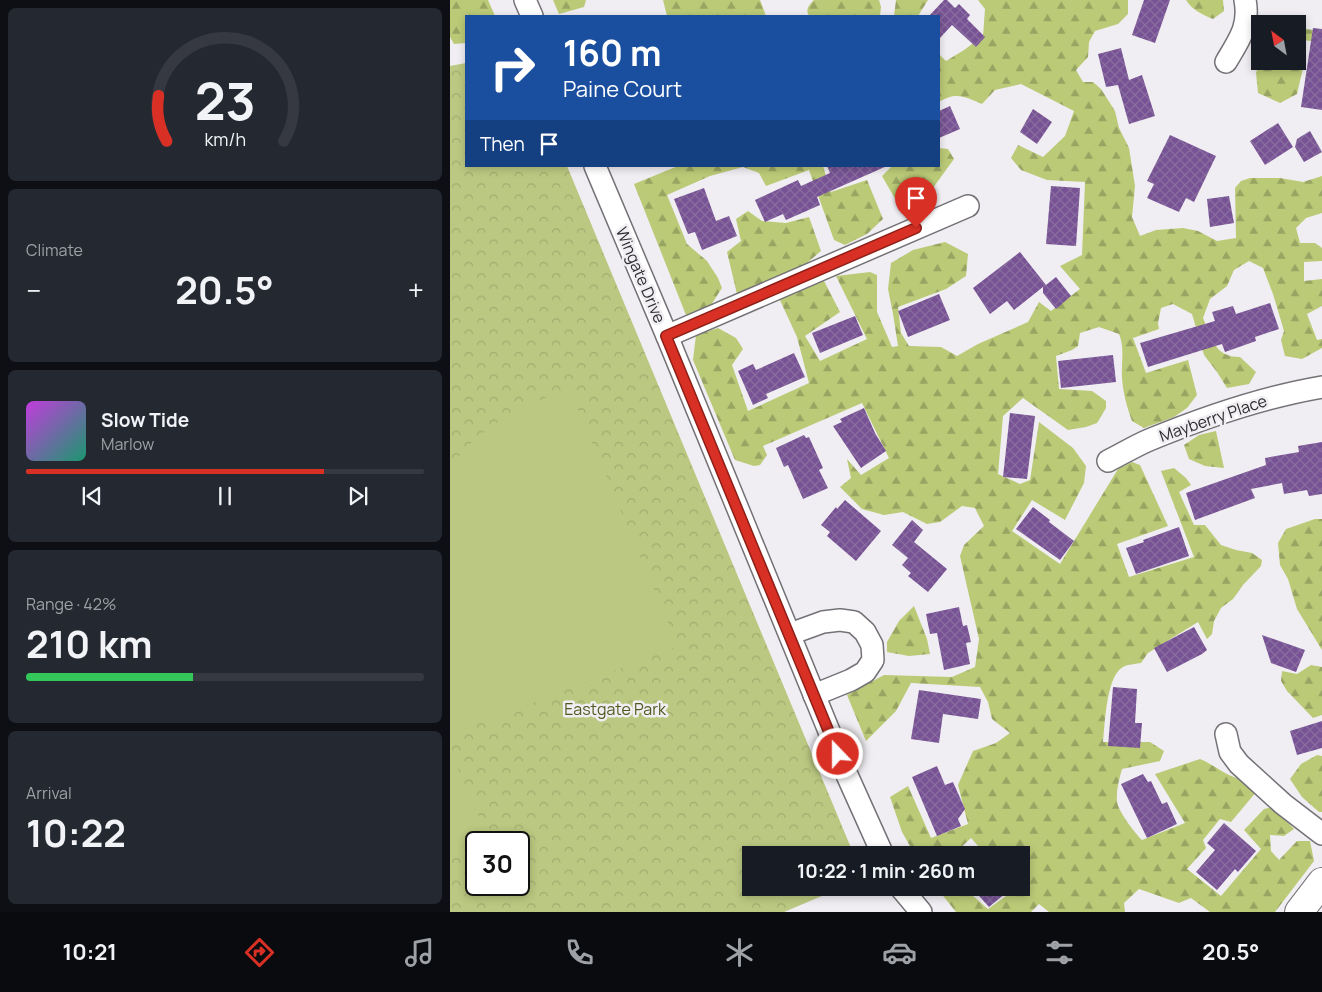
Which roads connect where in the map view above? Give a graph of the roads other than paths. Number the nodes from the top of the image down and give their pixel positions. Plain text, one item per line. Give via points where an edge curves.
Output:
1 (525, 0) edge
2 (1245, 0) edge
3 (532, 15) edge
4 (1226, 62) dead end
5 (595, 167) edge
6 (968, 206) dead end
7 (666, 336) junction
8 (1322, 387) edge
9 (1108, 461) dead end
10 (790, 634) junction
11 (814, 695) junction
12 (1226, 734) dead end
13 (1322, 834) edge
14 (879, 846) edge
15 (1322, 882) edge
16 (908, 896) edge
17 (921, 912) edge
18 (1299, 912) edge

1 - 3 street
2 - 4 street via 1247,11 1243,32
5 - 7 street, Wingate Drive
6 - 7 street
7 - 10 street, Wingate Drive
8 - 9 street, Mayberry Place via 1263,400 1209,418 1148,441
10 - 11 street, Wingate Drive
10 - 11 street via 823,622 840,620 854,622 872,645 872,660 865,672
11 - 14 street, Wingate Drive
12 - 13 street via 1230,752 1239,764
15 - 18 street
16 - 17 street

